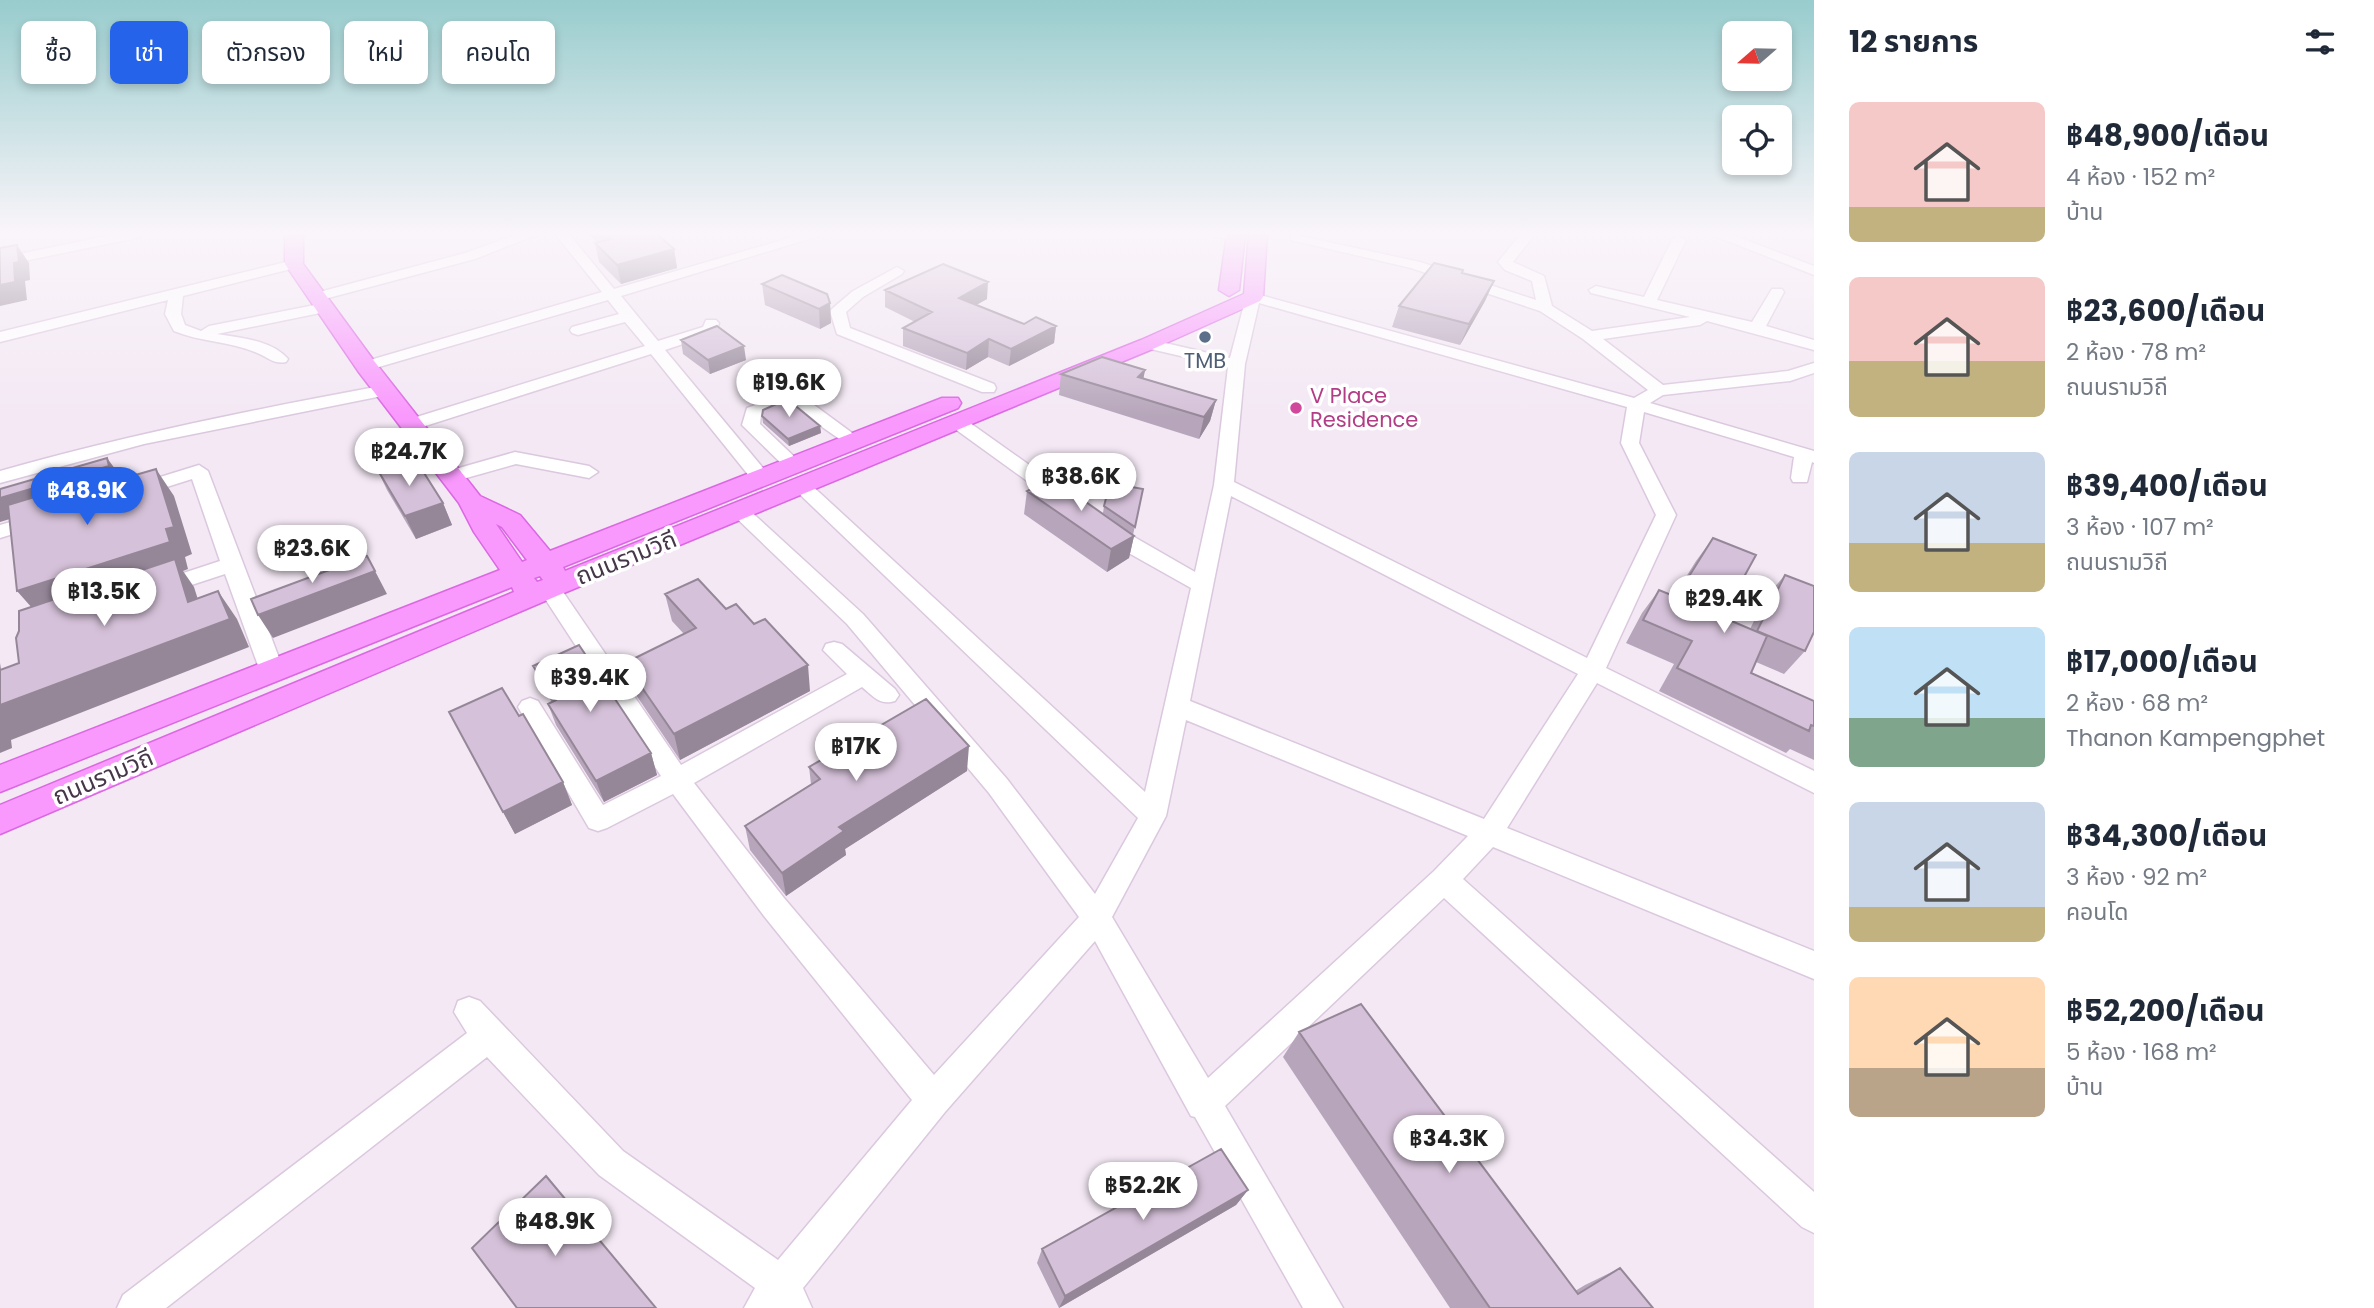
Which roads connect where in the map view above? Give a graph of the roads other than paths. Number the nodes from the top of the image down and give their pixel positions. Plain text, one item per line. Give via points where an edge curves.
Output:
1 (172, 295) edge
2 (176, 295) edge
3 (316, 295) edge
4 (344, 295) edge
5 (604, 295) edge
6 (613, 295) edge
7 (857, 295) edge
8 (1239, 295) edge
9 (1506, 295) edge
10 (1542, 295) edge
11 (1616, 295) edge
12 (1652, 295) edge
13 (1775, 295) edge
14 (1238, 298) junction
15 (321, 302) junction
16 (1648, 303) junction
17 (1545, 308) junction
18 (629, 316) junction
19 (1714, 318) junction
20 (711, 323) dead end
21 (1757, 328) junction
22 (578, 330) dead end
23 (192, 335) junction
24 (1589, 336) junction
25 (0, 337) edge
26 (1148, 344) junction
27 (1814, 345) edge
28 (655, 348) junction
29 (1239, 356) junction
30 (281, 359) dead end
31 (366, 366) junction
32 (1814, 368) edge
33 (988, 388) junction
34 (386, 390) junction
35 (1659, 390) junction
36 (1636, 404) junction
37 (957, 422) junction
38 (413, 424) junction
39 (854, 441) junction
40 (1809, 455) edge
41 (589, 472) dead end
42 (452, 476) junction
43 (798, 476) junction
44 (0, 477) edge
45 (761, 478) junction
46 (1800, 478) dead end
47 (1224, 485) junction
48 (121, 495) edge
49 (471, 501) junction
50 (740, 512) junction
51 (56, 515) edge
52 (8, 530) edge
53 (20, 553) edge
54 (232, 564) junction
55 (515, 574) junction
56 (547, 582) junction
57 (1203, 584) junction
58 (133, 598) edge
59 (274, 607) edge
60 (250, 616) junction
61 (834, 650) dead end
62 (1593, 670) junction
63 (272, 671) junction
64 (866, 674) junction
65 (887, 695) dead end
66 (1177, 706) junction
67 (530, 707) dead end
68 (0, 779) edge
69 (677, 780) junction
70 (1814, 783) edge
71 (1153, 817) junction
72 (0, 820) edge
73 (1489, 833) junction
74 (1444, 880) junction
75 (1097, 918) junction
76 (1814, 965) edge
77 (933, 1100) junction
78 (1203, 1104) junction
79 (1814, 1215) edge
80 (779, 1300) edge
81 (136, 1308) edge
82 (1324, 1308) edge

1 - 25 street
2 - 23 street via 173,314 178,328
3 - 15 main road
4 - 15 street
5 - 31 street
6 - 18 street
7 - 33 street via 838,311 843,331
8 - 14 main road
9 - 17 street
10 - 17 street
11 - 16 street
12 - 16 street
13 - 21 street
14 - 26 main road, ถนนรามวิถี
14 - 29 street
14 - 33 main road, ถนนรามวิถี
14 - 36 street
15 - 23 street
15 - 31 main road
16 - 19 street
17 - 24 street
18 - 22 street
18 - 28 street
19 - 21 street
19 - 24 street
20 - 28 street via 710,330
21 - 27 street
23 - 30 street via 239,341 268,349
24 - 35 street
26 - 29 street
26 - 37 main road, ถนนรามวิถี
28 - 38 street
28 - 45 street
29 - 47 street
31 - 34 main road
32 - 35 street via 1790,376
33 - 39 main road, ถนนรามวิถี
34 - 38 main road
34 - 44 street via 111,445
35 - 36 street
36 - 40 street
36 - 62 street via 1630,443 1666,515
37 - 43 main road, ถนนรามวิถี
37 - 57 street via 1125,542
38 - 42 main road
39 - 43 main road, ถนนรามวิถี
39 - 43 street via 800,403 780,401 753,412 751,425
40 - 46 street
41 - 42 street via 515,458
42 - 49 main road
43 - 45 main road, ถนนรามวิถี
43 - 50 main road, ถนนรามวิถี
43 - 71 street
45 - 56 main road, ถนนรามวิถี
47 - 57 street
47 - 62 street
48 - 54 street via 199,471
49 - 55 main road
49 - 56 main road via 512,521
50 - 56 main road, ถนนรามวิถี
50 - 75 street via 855,619 998,786
51 - 52 street
52 - 53 street
54 - 58 street
54 - 60 street
55 - 56 main road
55 - 63 main road, ถนนรามวิถี
56 - 69 street
56 - 72 main road, ถนนรามวิถี
57 - 66 street
59 - 60 street
60 - 63 street
61 - 64 street
62 - 70 street
62 - 73 street
63 - 68 main road, ถนนรามวิถี
64 - 65 street
64 - 69 street
66 - 71 street
66 - 73 street
67 - 69 street via 598,820
69 - 77 street via 774,907
71 - 75 street
73 - 74 street
73 - 76 street
74 - 78 street
74 - 79 street
75 - 77 street
75 - 78 street
77 - 80 street
78 - 82 street
80 - 81 street via 611,1163 479,1024

